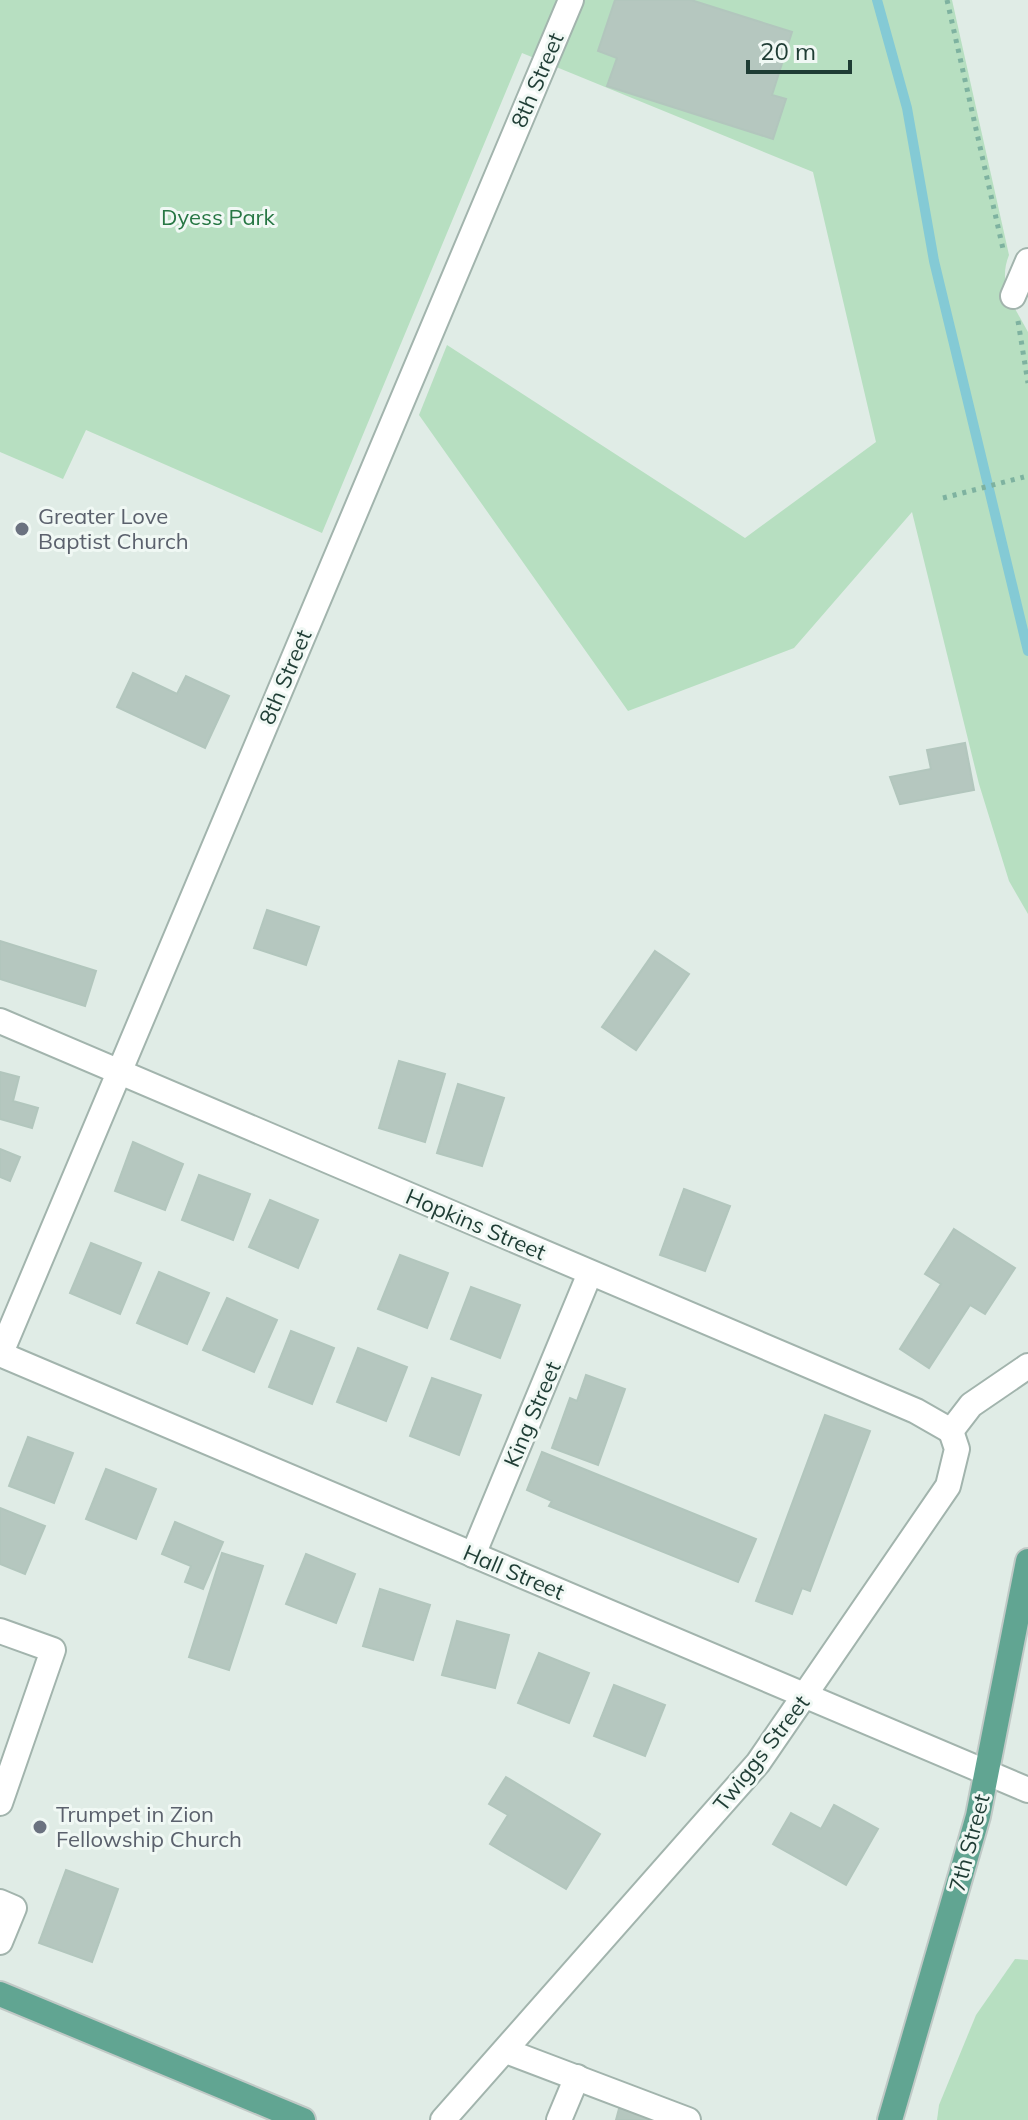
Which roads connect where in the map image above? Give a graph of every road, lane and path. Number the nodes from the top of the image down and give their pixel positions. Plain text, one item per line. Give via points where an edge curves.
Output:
1 (571, 0) edge
2 (947, 0) edge
3 (1028, 261) edge
4 (1013, 296) junction
5 (1028, 383) edge
6 (1024, 477) dead end
7 (943, 498) dead end
8 (0, 1021) edge
9 (119, 1073) junction
10 (590, 1273) junction
11 (0, 1354) edge
12 (1028, 1366) edge
13 (951, 1431) junction
14 (473, 1555) junction
15 (1028, 1561) edge
16 (0, 1631) edge
17 (805, 1696) junction
18 (8, 1751) edge
19 (987, 1773) junction
20 (1028, 1790) edge
21 (0, 1803) edge
22 (0, 1902) edge
23 (0, 1942) edge
24 (0, 1994) edge
25 (506, 2051) junction
26 (577, 2077) junction
27 (303, 2120) edge
28 (443, 2120) edge
29 (559, 2120) edge
30 (688, 2120) edge
31 (890, 2120) edge

1 - 9 street, 8th Street
2 - 4 path
3 - 4 street
4 - 5 path
6 - 7 path
8 - 9 street, Hopkins Street
9 - 10 street, Hopkins Street
9 - 11 street, 8th Street
10 - 13 street, Hopkins Street via 916,1411
10 - 14 street, King Street
11 - 14 street, Hall Street
12 - 13 street via 971,1405
13 - 17 street, Twiggs Street via 957,1449 948,1486
14 - 17 street, Hall Street
15 - 19 main road, 7th Street
16 - 18 street via 53,1650
17 - 19 street, Hall Street
17 - 25 street, Twiggs Street via 758,1763
18 - 21 street
19 - 20 street, Hall Street
19 - 31 main road, 7th Street
22 - 23 street via 14,1908
24 - 27 main road
25 - 26 street
25 - 28 street, Twiggs Street
26 - 29 street
26 - 30 street

